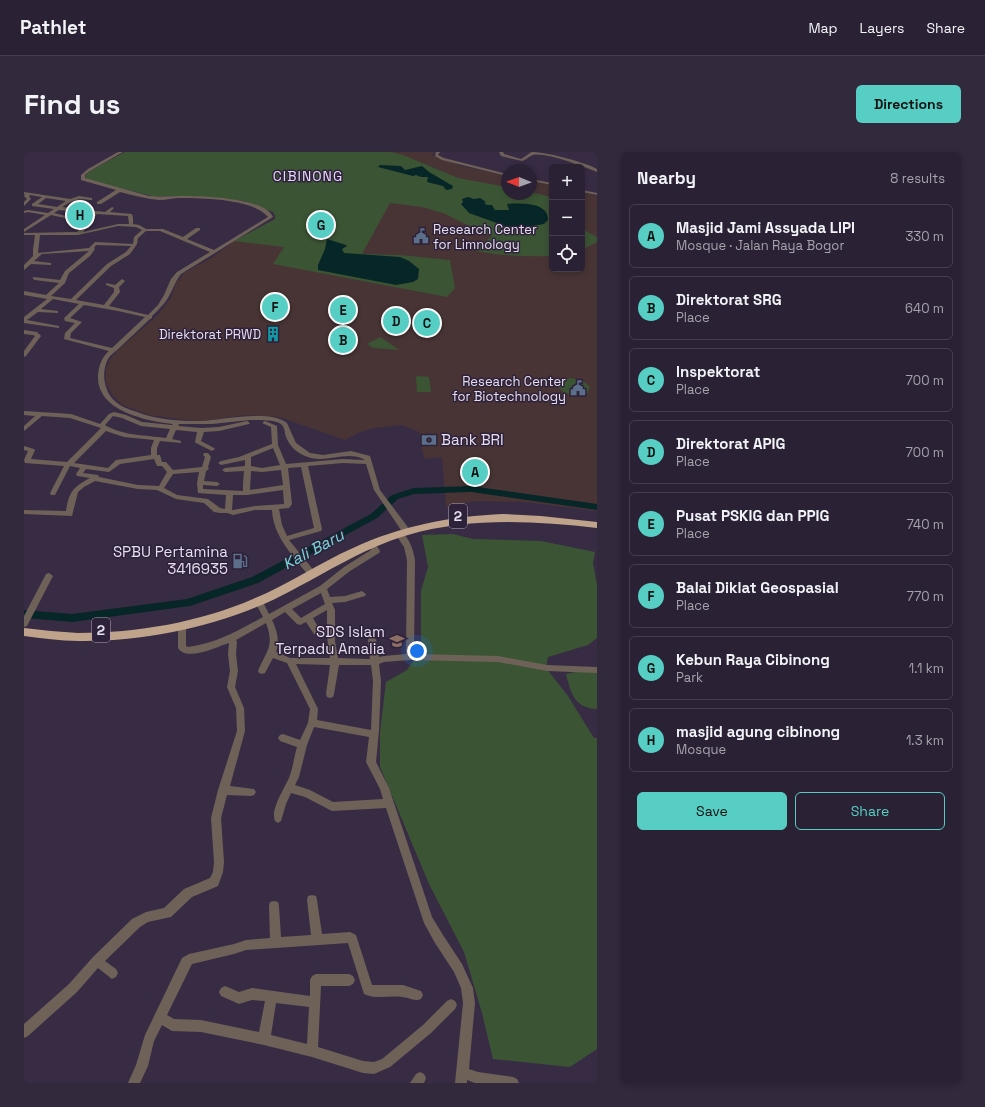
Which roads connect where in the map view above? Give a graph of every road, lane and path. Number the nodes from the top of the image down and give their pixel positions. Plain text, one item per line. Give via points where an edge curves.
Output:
1 (121, 152) edge
2 (438, 152) edge
3 (501, 152) edge
4 (586, 165) junction
5 (597, 166) edge
6 (597, 171) edge
7 (501, 174) edge
8 (537, 181) edge
9 (549, 183) edge
10 (121, 189) junction
11 (585, 192) edge
12 (24, 193) edge
13 (30, 193) junction
14 (597, 194) edge
15 (46, 196) junction
16 (90, 199) dead end
17 (70, 200) junction
18 (100, 203) dead end
19 (24, 205) edge
20 (56, 208) junction
21 (112, 208) dead end
22 (24, 212) edge
23 (96, 213) junction
24 (106, 213) junction
25 (49, 214) junction
26 (68, 218) dead end
27 (130, 225) junction
28 (198, 229) dead end
29 (135, 230) dead end
30 (145, 230) junction
31 (24, 231) edge
32 (24, 234) edge
33 (38, 234) junction
34 (78, 234) junction
35 (184, 239) junction
36 (133, 245) junction
37 (91, 249) junction
38 (215, 252) junction
39 (36, 256) junction
40 (31, 262) junction
41 (49, 264) dead end
42 (24, 268) edge
43 (35, 278) dead end
44 (122, 281) dead end
45 (63, 282) junction
46 (108, 284) dead end
47 (78, 287) dead end
48 (116, 287) junction
49 (85, 288) junction
50 (26, 292) edge
51 (49, 297) junction
52 (72, 301) junction
53 (83, 303) junction
54 (105, 307) junction
55 (38, 310) junction
56 (56, 312) dead end
57 (150, 317) junction
58 (24, 320) edge
59 (57, 327) dead end
60 (24, 332) edge
61 (26, 348) edge
62 (114, 350) junction
63 (24, 355) edge
64 (119, 407) junction
65 (24, 413) edge
66 (113, 414) junction
67 (40, 415) junction
68 (176, 424) junction
69 (103, 427) junction
70 (24, 430) edge
71 (201, 430) junction
72 (158, 438) junction
73 (168, 440) junction
74 (179, 442) dead end
75 (275, 445) junction
76 (24, 448) edge
77 (212, 449) dead end
78 (206, 456) dead end
79 (154, 457) junction
80 (248, 457) junction
81 (369, 462) junction
82 (221, 463) dead end
83 (69, 464) junction
84 (304, 465) junction
85 (84, 466) junction
86 (284, 467) junction
87 (248, 468) junction
88 (206, 469) junction
89 (225, 470) dead end
90 (171, 472) junction
91 (95, 479) junction
92 (200, 483) junction
93 (217, 484) dead end
94 (286, 487) junction
95 (160, 489) junction
96 (230, 492) junction
97 (53, 493) dead end
98 (242, 494) junction
99 (275, 507) junction
100 (228, 511) junction
101 (24, 512) edge
102 (597, 520) edge
103 (597, 525) edge
104 (402, 531) junction
105 (284, 539) junction
106 (370, 544) junction
107 (308, 569) junction
108 (49, 576) dead end
109 (323, 588) junction
110 (362, 594) dead end
111 (259, 602) junction
112 (329, 602) junction
113 (286, 608) junction
114 (268, 618) junction
115 (308, 618) junction
116 (26, 621) edge
117 (189, 621) junction
118 (24, 632) edge
119 (331, 633) junction
120 (230, 639) junction
121 (372, 640) dead end
122 (272, 654) junction
123 (410, 657) junction
124 (290, 661) junction
125 (335, 662) junction
126 (376, 662) junction
127 (262, 670) dead end
128 (597, 670) edge
129 (330, 694) dead end
130 (312, 723) junction
131 (374, 734) junction
132 (283, 738) dead end
133 (302, 745) junction
134 (290, 788) junction
135 (223, 790) junction
136 (251, 792) dead end
137 (389, 802) junction
138 (278, 818) dead end
139 (312, 900) dead end
140 (274, 906) dead end
141 (317, 940) junction
142 (276, 943) junction
143 (97, 960) junction
144 (112, 974) dead end
145 (349, 980) dead end
146 (225, 992) dead end
147 (417, 995) dead end
148 (272, 996) junction
149 (315, 1002) junction
150 (452, 1005) dead end
151 (160, 1017) junction
152 (24, 1032) edge
153 (264, 1039) junction
154 (312, 1051) junction
155 (462, 1078) edge
156 (134, 1083) edge
157 (513, 1083) edge

1 - 10 street via 89,170 83,177 86,181
2 - 7 street via 436,155 443,159
3 - 4 street via 502,155 524,159 536,153 568,156
4 - 5 street via 592,163
4 - 6 street
8 - 9 street
10 - 18 street
10 - 38 street via 156,198 232,200 270,214 270,219
11 - 14 street
12 - 13 street
13 - 15 street
13 - 19 street via 26,196 29,199
15 - 17 street
15 - 20 street via 34,205
16 - 17 street via 79,197
17 - 20 street
20 - 23 street
20 - 25 street
21 - 24 street
22 - 25 street
23 - 24 street
23 - 34 street
24 - 27 street via 130,216
25 - 26 street
25 - 31 street
27 - 30 street
27 - 34 street
28 - 35 street
29 - 30 street
30 - 35 street via 161,230
30 - 36 street via 137,236 136,244
32 - 33 street
33 - 34 street
33 - 39 street
35 - 38 street
36 - 37 street via 95,243
36 - 49 street via 128,253 108,265
37 - 39 street
37 - 45 street via 93,251 68,272
38 - 57 street via 176,276 164,301
39 - 40 street
40 - 41 street
40 - 42 street
43 - 45 street
44 - 48 street
45 - 51 street
46 - 48 street
47 - 49 street
48 - 54 street via 117,292
49 - 52 street
50 - 51 street
51 - 52 street
51 - 55 street
52 - 53 street
53 - 54 street
53 - 62 street via 67,318 79,322 68,333 67,339
54 - 57 street
55 - 56 street
55 - 58 street
57 - 62 street
58 - 59 street
60 - 61 street via 35,333 38,336
61 - 63 street
62 - 64 street via 106,357 101,380 107,396
64 - 66 street
64 - 68 street via 147,418
65 - 67 street
66 - 68 street via 141,424
66 - 69 street
67 - 69 street via 70,416
67 - 70 street
68 - 71 street
68 - 73 street
68 - 81 street via 244,418 282,421 288,428 292,442 308,455 354,454 368,458
69 - 72 street via 134,436
69 - 83 street via 97,437
71 - 75 street via 246,423 272,424
71 - 77 street via 198,442
72 - 73 street
72 - 79 street
73 - 74 street
75 - 80 street
75 - 86 street
76 - 83 street via 32,450 27,461
78 - 88 street
79 - 85 street via 118,462 109,470
79 - 90 street via 158,457 159,464 164,464
80 - 82 street
80 - 87 street
81 - 84 street via 343,461
81 - 104 street via 377,490 391,509
83 - 85 street
83 - 97 street
84 - 86 street
84 - 105 street via 318,529
85 - 91 street via 79,474 94,476
86 - 87 street via 262,470
86 - 94 street
87 - 89 street
87 - 98 street
88 - 90 street
88 - 92 street
90 - 95 street
91 - 95 street
91 - 101 street via 75,491 69,514
92 - 93 street
92 - 96 street via 200,491
94 - 98 street
94 - 99 street via 288,505
95 - 100 street via 176,497 206,501 216,510
96 - 98 street
96 - 100 street
99 - 100 street via 233,513
99 - 105 street
102 - 104 highway, 2 via 510,512 444,518
103 - 104 highway, 2 via 514,517 446,523
104 - 106 highway, 2
104 - 107 highway, 2 via 366,540
104 - 123 street via 411,560
105 - 107 street
106 - 107 highway, 2
106 - 109 street via 376,551
107 - 111 highway, 2
107 - 117 highway, 2 via 249,599
108 - 116 street
109 - 112 street
109 - 113 street
110 - 112 street
111 - 114 street
111 - 117 highway, 2 via 218,617
112 - 115 street
112 - 119 street
113 - 114 street
113 - 115 street via 298,622
114 - 120 street
114 - 122 street via 273,634
115 - 119 street via 316,632
116 - 117 highway, 2 via 79,631
117 - 118 highway, 2 via 103,636 78,637
117 - 120 street via 182,648 187,652
119 - 125 street
120 - 135 street via 233,642 234,666 231,687 242,719 241,731
121 - 126 street
122 - 124 street
122 - 127 street
123 - 126 street
123 - 128 street via 498,659 547,668
124 - 125 street
124 - 130 street via 314,709
125 - 126 street
125 - 129 street
126 - 131 street
130 - 131 street
130 - 133 street
131 - 137 street via 371,762
132 - 133 street
133 - 134 street
134 - 137 street via 307,793 332,807
134 - 138 street via 281,804
135 - 136 street
135 - 143 street via 216,818 219,862 214,882 188,892 167,913 146,917 136,923
137 - 155 street via 428,919 458,968 467,988 469,1003
139 - 141 street
140 - 142 street
141 - 142 street
141 - 147 street via 352,938 368,990
142 - 151 street via 246,944 189,959
143 - 144 street
143 - 152 street via 73,988
145 - 149 street via 316,980
146 - 148 street via 239,998 252,994
148 - 149 street
148 - 153 street
149 - 154 street
150 - 154 street via 427,1029 378,1067 363,1067
151 - 153 street via 172,1025 201,1026
151 - 156 street via 149,1038 142,1066
153 - 154 street
155 - 157 street

